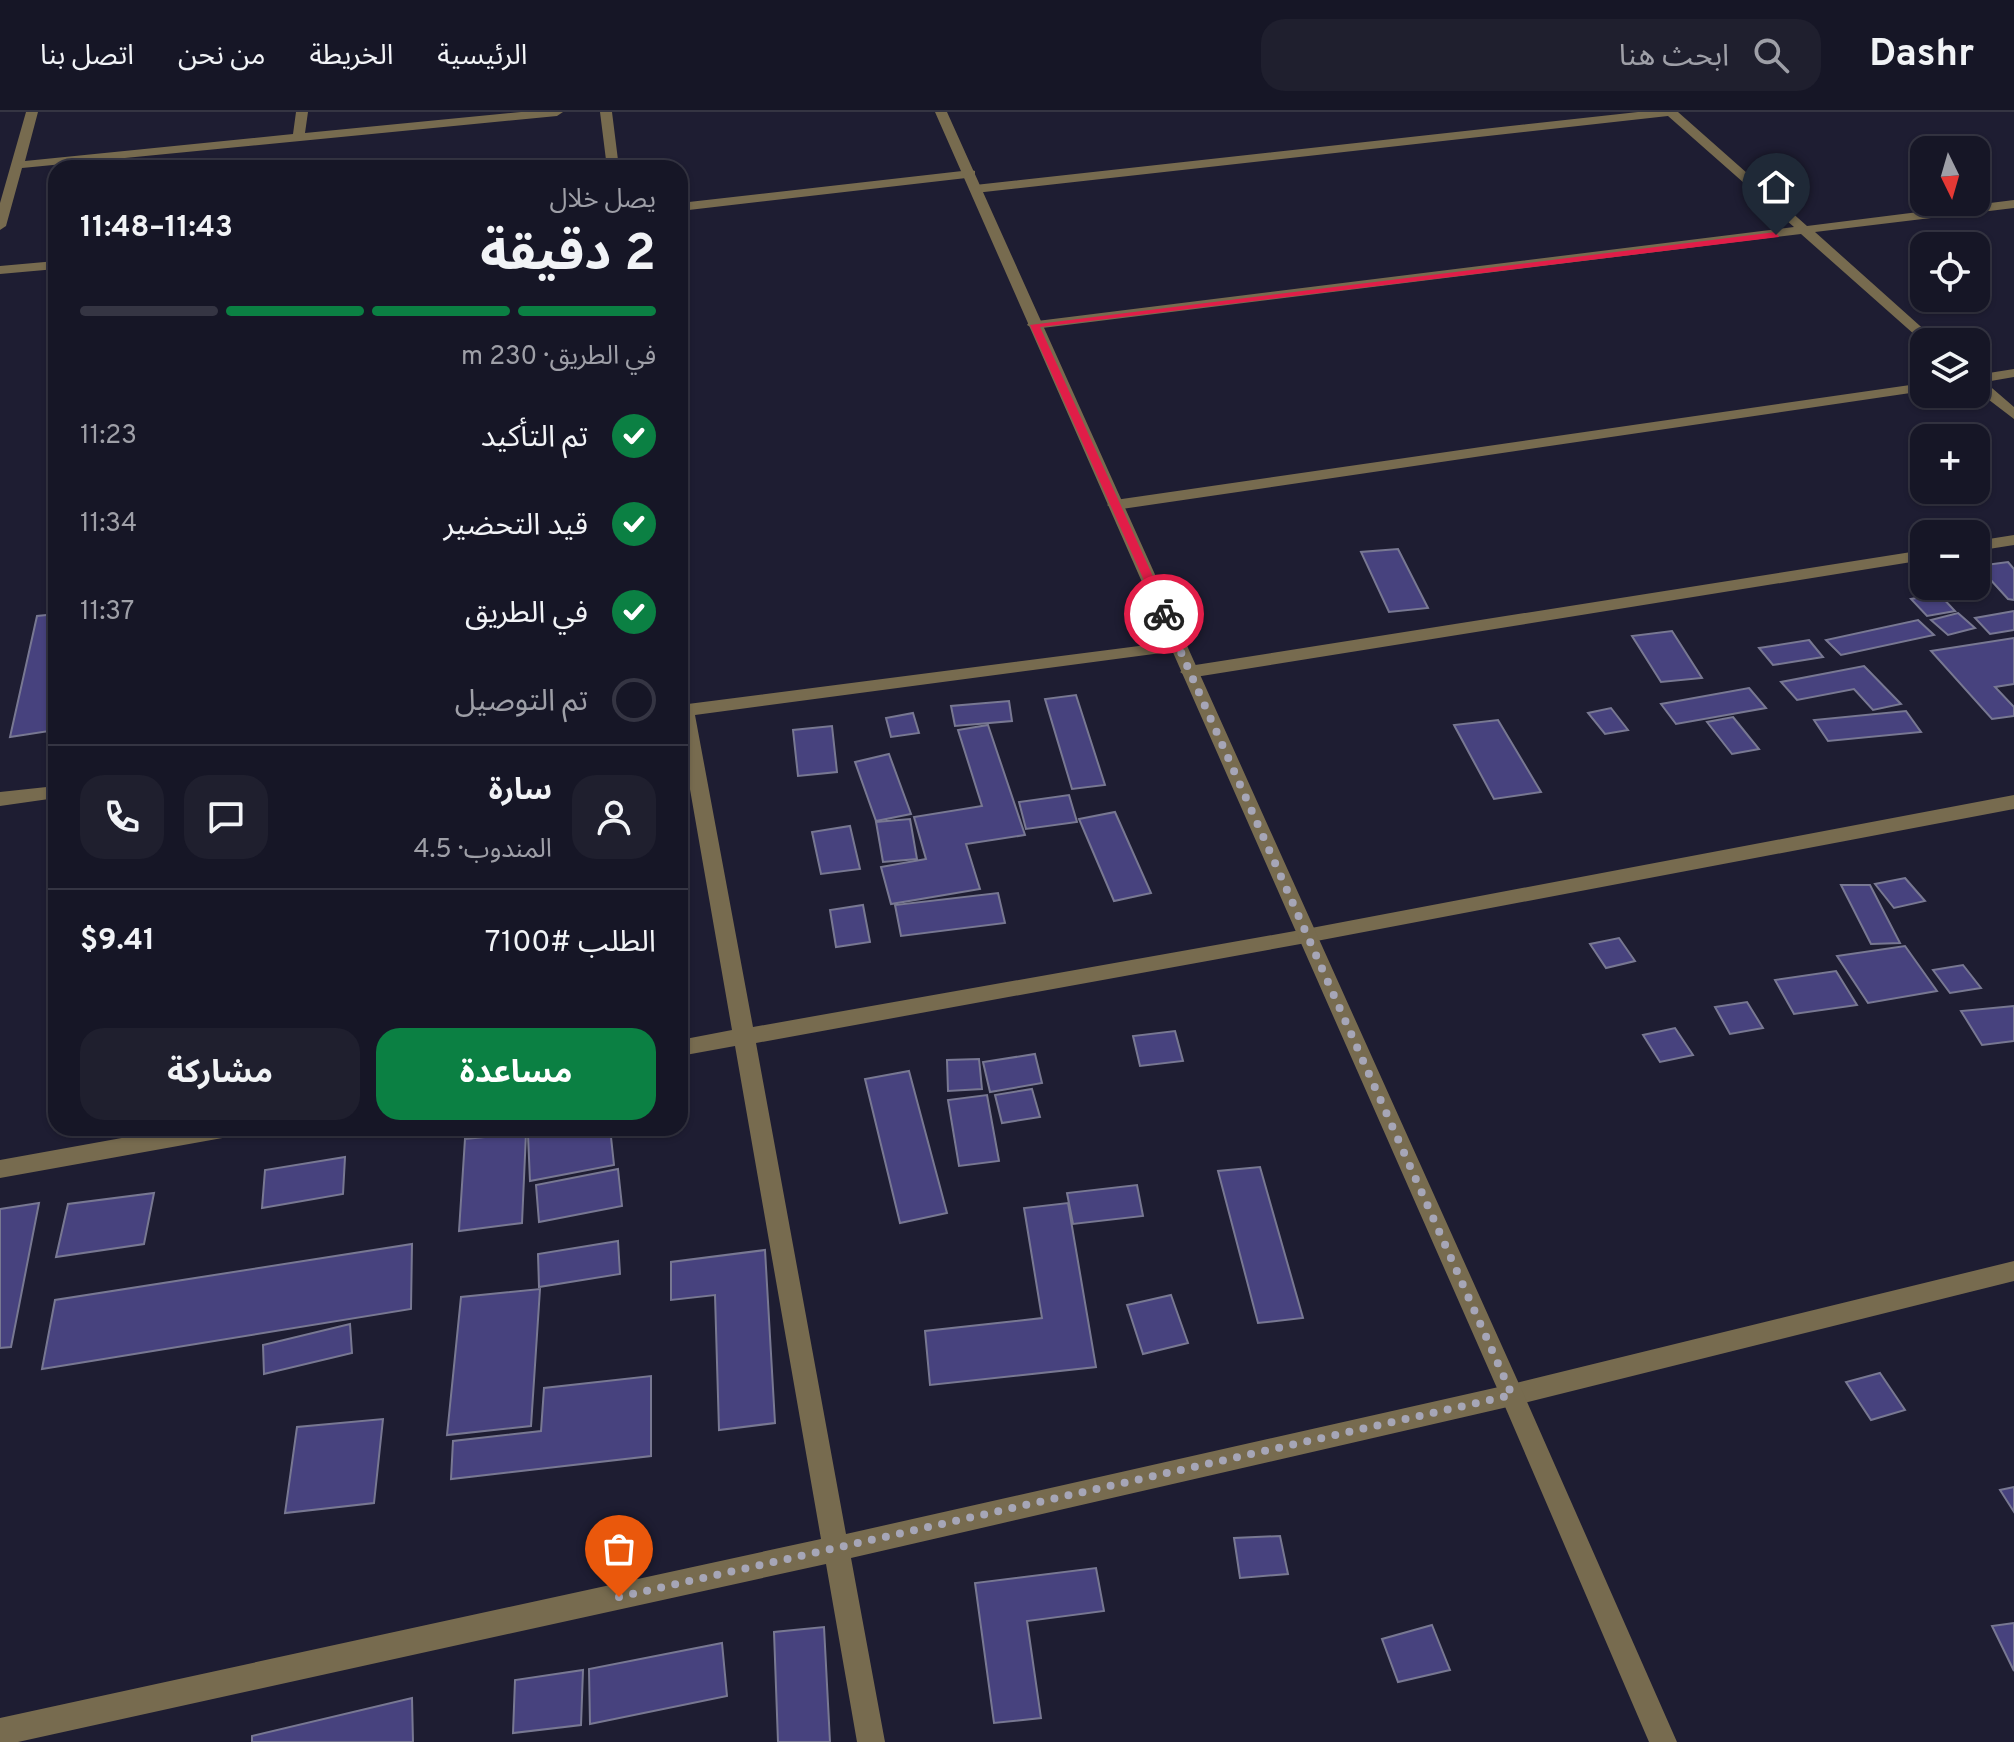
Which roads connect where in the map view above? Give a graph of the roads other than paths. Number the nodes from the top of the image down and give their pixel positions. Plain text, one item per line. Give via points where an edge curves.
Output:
1 (32, 112) edge
2 (302, 112) edge
3 (557, 112) edge
4 (606, 112) edge
5 (941, 112) edge
6 (1670, 112) edge
7 (299, 137) junction
8 (67, 160) edge
9 (612, 160) edge
10 (48, 162) edge
11 (17, 165) junction
12 (973, 182) junction
13 (2014, 204) edge
14 (688, 206) edge
15 (0, 226) edge
16 (1807, 231) junction
17 (48, 266) edge
18 (0, 270) edge
19 (1034, 325) junction
20 (1915, 328) edge
21 (2014, 373) edge
22 (1990, 377) edge
23 (1910, 389) edge
24 (1990, 393) edge
25 (2014, 415) edge
26 (1115, 505) junction
27 (2014, 540) edge
28 (1990, 544) edge
29 (1910, 557) edge
30 (1178, 646) junction
31 (1189, 672) junction
32 (688, 709) edge
33 (688, 743) edge
34 (48, 793) edge
35 (0, 799) edge
36 (2014, 802) edge
37 (1306, 936) junction
38 (742, 1036) junction
39 (688, 1046) edge
40 (184, 1136) edge
41 (0, 1169) edge
42 (2014, 1271) edge
43 (1512, 1395) junction
44 (835, 1549) junction
45 (0, 1732) edge
46 (871, 1742) edge
47 (1663, 1742) edge

1 - 11 street
2 - 7 street
3 - 7 street
4 - 9 street
5 - 12 street
6 - 12 street
6 - 16 street
7 - 8 street
10 - 11 street
11 - 15 street
12 - 14 street
12 - 19 street
13 - 16 street
16 - 19 street
16 - 20 street
17 - 18 street
19 - 26 street
21 - 22 street
23 - 26 street
24 - 25 street
26 - 30 street
27 - 28 street
29 - 31 street
30 - 31 street
30 - 32 street
31 - 37 street
33 - 38 street
34 - 35 street
36 - 37 street
37 - 38 street
37 - 43 street
38 - 39 street
38 - 44 street
40 - 41 street
42 - 43 street
43 - 44 street
43 - 47 street
44 - 45 street
44 - 46 street

